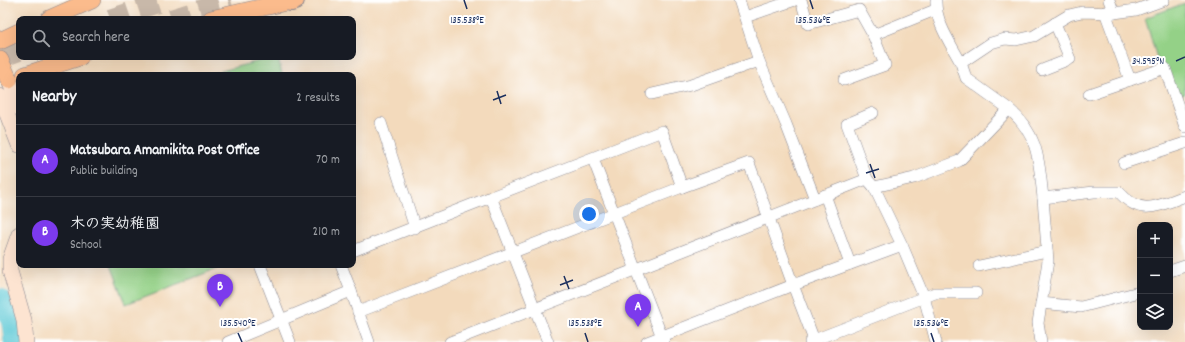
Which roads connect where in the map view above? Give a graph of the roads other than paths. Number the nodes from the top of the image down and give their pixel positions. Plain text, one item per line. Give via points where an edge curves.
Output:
1 (92, 0) edge
2 (293, 0) edge
3 (740, 0) edge
4 (795, 0) edge
5 (801, 0) edge
6 (1109, 0) edge
7 (1164, 0) edge
8 (936, 5) edge
9 (1110, 12) junction
10 (56, 16) edge
11 (223, 16) edge
12 (745, 17) junction
13 (1055, 23) junction
14 (16, 33) edge
15 (874, 35) junction
16 (0, 41) edge
17 (0, 60) edge
18 (71, 60) edge
19 (759, 61) junction
20 (961, 63) junction
21 (1042, 70) dead end
22 (34, 72) edge
23 (13, 79) edge
24 (844, 80) dead end
25 (1130, 80) junction
26 (16, 94) edge
27 (652, 94) dead end
28 (1089, 94) dead end
29 (0, 96) edge
30 (1009, 109) junction
31 (873, 113) dead end
32 (381, 123) dead end
33 (1185, 127) edge
34 (16, 136) edge
35 (1185, 143) edge
36 (593, 159) junction
37 (1124, 163) dead end
38 (870, 183) junction
39 (682, 187) junction
40 (1185, 196) edge
41 (491, 197) junction
42 (820, 197) junction
43 (1043, 198) junction
44 (614, 213) junction
45 (769, 218) junction
46 (415, 228) junction
47 (16, 243) edge
48 (902, 245) junction
49 (356, 250) edge
50 (1047, 251) junction
51 (514, 252) junction
52 (850, 264) junction
53 (979, 266) dead end
54 (1185, 266) edge
55 (261, 268) edge
56 (342, 268) edge
57 (636, 270) junction
58 (1173, 270) edge
59 (792, 285) junction
60 (351, 292) junction
61 (976, 293) dead end
62 (1137, 293) edge
63 (924, 297) junction
64 (1041, 303) junction
65 (536, 309) junction
66 (358, 312) junction
67 (281, 320) junction
68 (663, 339) edge
69 (812, 341) edge
70 (26, 342) edge
71 (228, 342) edge
72 (290, 342) edge
73 (369, 342) edge
74 (450, 342) edge
75 (548, 342) edge
76 (647, 342) edge
77 (936, 342) edge
78 (1041, 342) edge

1 - 10 main road
2 - 11 main road
3 - 12 street
4 - 12 street
5 - 15 street via 808,24 859,10
6 - 9 street
7 - 9 street via 1136,10
8 - 15 street
8 - 20 street
9 - 13 street via 1076,14
9 - 25 street
12 - 19 street
13 - 20 street via 1034,36 990,43
13 - 21 street via 1070,59
14 - 16 main road
15 - 24 street via 885,66
17 - 23 main road
18 - 22 main road
19 - 27 street via 690,85
19 - 42 street
20 - 30 street via 966,78
23 - 26 street
25 - 28 street
25 - 33 street via 1165,68
29 - 34 street
30 - 38 street via 960,161 914,178
30 - 43 street via 1022,120 1035,144 1040,164
31 - 38 street via 847,124
32 - 46 street
35 - 37 street
36 - 39 street via 662,131
36 - 41 street
36 - 44 street
38 - 42 street
38 - 48 street
39 - 44 street
39 - 45 street via 750,163
40 - 43 street via 1157,206 1141,207 1129,203 1119,192
41 - 46 street
41 - 51 street
42 - 45 street
42 - 52 street
43 - 50 street
44 - 51 street
44 - 57 street
45 - 57 street
45 - 59 street
46 - 49 street
47 - 70 street via 10,259 10,272 24,320
48 - 52 street
48 - 63 street
50 - 53 street
50 - 64 street via 1048,261
51 - 65 street
51 - 66 street
52 - 59 street
54 - 58 street
55 - 67 street
56 - 60 street
57 - 65 street
57 - 68 street
59 - 68 street
59 - 69 street
60 - 66 street
60 - 67 street
61 - 63 street via 935,293
62 - 64 street via 1081,307
63 - 69 street
63 - 77 street
64 - 78 street via 1038,323
65 - 74 street
65 - 75 street
66 - 73 street
67 - 71 street
67 - 72 street
68 - 76 street

